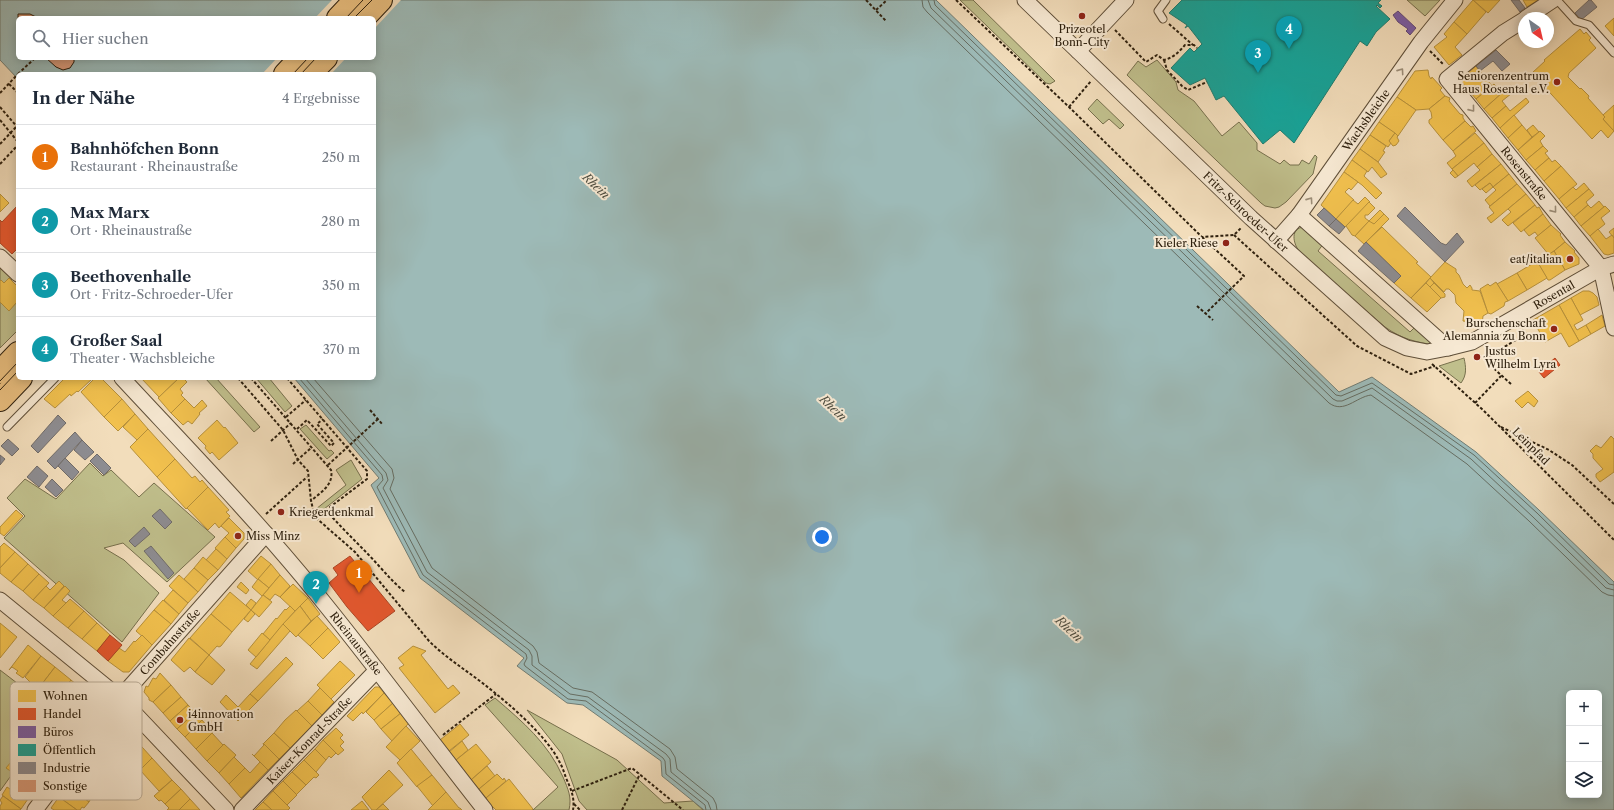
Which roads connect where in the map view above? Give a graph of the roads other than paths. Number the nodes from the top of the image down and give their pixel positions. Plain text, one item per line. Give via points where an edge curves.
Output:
1 (355, 0) edge
2 (381, 0) edge
3 (1025, 0) edge
4 (1126, 0) edge
5 (1166, 0) edge
6 (1455, 0) edge
7 (1553, 0) edge
8 (1557, 0) edge
9 (1535, 12) edge
10 (340, 16) edge
11 (366, 16) edge
12 (1163, 18) road end
13 (1518, 24) edge
14 (1078, 51) junction
15 (1614, 53) edge
16 (298, 60) edge
17 (324, 60) edge
18 (287, 72) edge
19 (312, 72) edge
20 (1299, 215) junction
21 (1276, 241) junction
22 (0, 257) edge
23 (1608, 266) edge
24 (16, 272) edge
25 (1614, 328) edge
26 (1448, 348) junction
27 (1427, 352) joint
28 (16, 355) edge
29 (0, 372) edge
30 (19, 380) edge
31 (53, 380) edge
32 (124, 380) edge
33 (0, 400) edge
34 (7, 427) dead end
35 (266, 534) junction
36 (0, 600) edge
37 (377, 670) junction
38 (100, 682) edge
39 (134, 682) edge
40 (142, 721) edge
41 (42, 800) edge
42 (35, 810) edge
43 (226, 810) edge
44 (242, 810) edge
45 (485, 810) edge

1 - 10 main road
2 - 11 main road
3 - 14 street, Fritz-Schroeder-Ufer
4 - 14 street
5 - 12 lane via 1158,10
20 -> 6 street, Wachsbleiche via 1421,42
7 - 9 street
8 - 15 lane via 1576,21 1589,24
13 -> 23 street, Rosenstraße via 1447,79
14 - 21 street, Fritz-Schroeder-Ufer
16 - 18 main road
17 - 19 main road
20 - 21 street, Wachsbleiche
20 - 26 street
21 - 27 street, Fritz-Schroeder-Ufer via 1385,338 1407,348
22 - 24 street
23 - 25 street
23 - 26 street, Rosental via 1472,342
26 - 27 street, Rosental
28 - 29 main road
30 - 33 main road
31 - 34 lane
32 - 35 street, Rheinaustraße
35 - 37 street, Rheinaustraße
35 - 39 street, Combahnstraße
36 - 38 street
37 - 44 street, Kaiser-Konrad-Straße
37 - 45 street, Rheinaustraße
40 - 43 street
41 - 42 street, Combahnstraße

